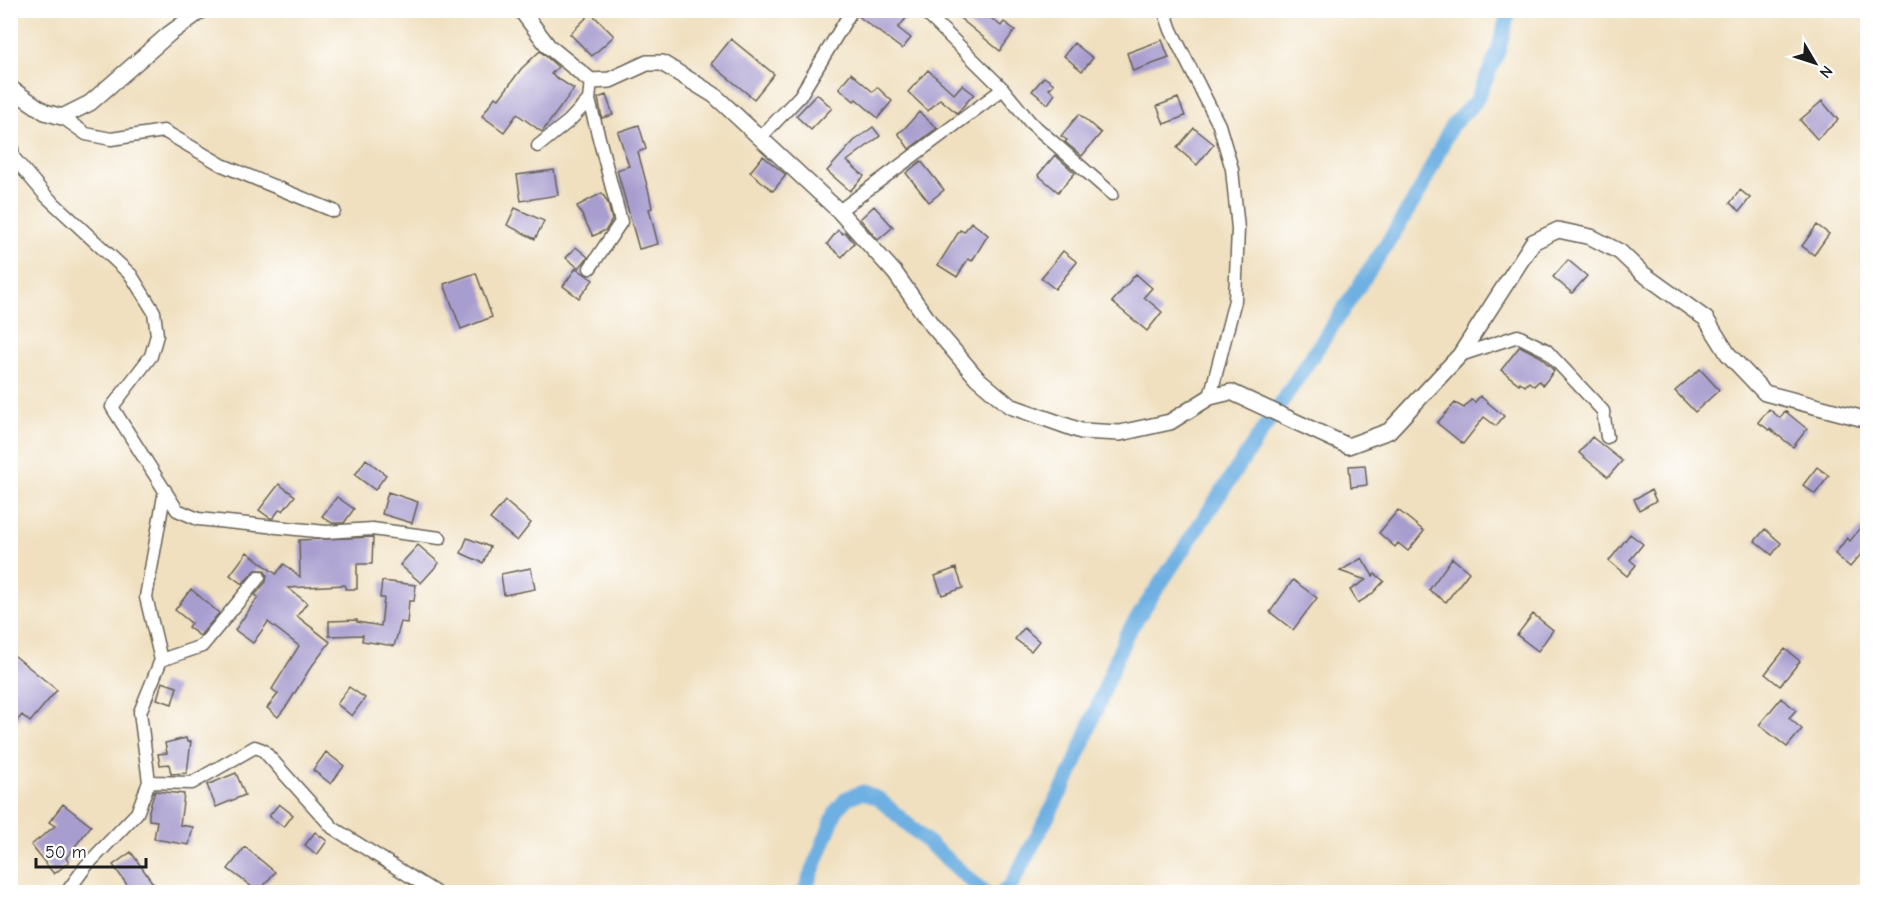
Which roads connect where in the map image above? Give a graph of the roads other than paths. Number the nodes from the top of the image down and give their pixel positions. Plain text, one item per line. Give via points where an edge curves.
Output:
1 (202, 10) edge
2 (521, 10) edge
3 (852, 10) edge
4 (1164, 10) edge
5 (924, 11) edge
6 (591, 81) junction
7 (10, 88) edge
8 (1002, 89) junction
9 (589, 100) junction
10 (62, 117) junction
11 (10, 135) edge
12 (760, 138) junction
13 (538, 146) dead end
14 (1112, 194) dead end
15 (334, 211) dead end
16 (839, 211) junction
17 (590, 268) dead end
18 (1460, 355) junction
19 (1210, 397) junction
20 (1868, 420) edge
21 (1607, 437) dead end
22 (165, 490) junction
23 (440, 538) dead end
24 (259, 577) dead end
25 (161, 660) junction
26 (149, 782) junction
27 (67, 892) edge
28 (435, 892) edge

1 - 10 street via 90,103
2 - 6 street via 548,46
3 - 12 street via 800,96
4 - 19 street via 1170,30 1219,125 1232,170 1238,229 1235,300
5 - 8 street
6 - 9 street
6 - 12 street via 610,80 647,63 662,63 714,95
7 - 10 street via 45,112
8 - 14 street via 1030,122
8 - 16 street
9 - 13 street
9 - 17 street via 621,222
10 - 15 street via 87,134 111,139 164,131 222,165
11 - 22 street via 13,157 46,196 131,274 154,312 157,335 151,356 112,407
12 - 16 street
16 - 19 street via 896,273 931,324 977,378 1010,406 1081,431 1120,433 1170,422
18 - 19 street via 1389,431 1348,446 1231,392
18 - 20 street via 1533,242 1558,230 1591,237 1620,252 1642,273 1706,319 1728,354 1765,393
18 - 21 street via 1518,336 1546,350 1603,411
22 - 23 street via 177,510 198,519 326,532 372,529
22 - 25 street via 146,597
24 - 25 street via 202,646
25 - 26 street via 140,712
26 - 27 street via 137,813 86,866
26 - 28 street via 192,783 255,747 263,750 333,828

